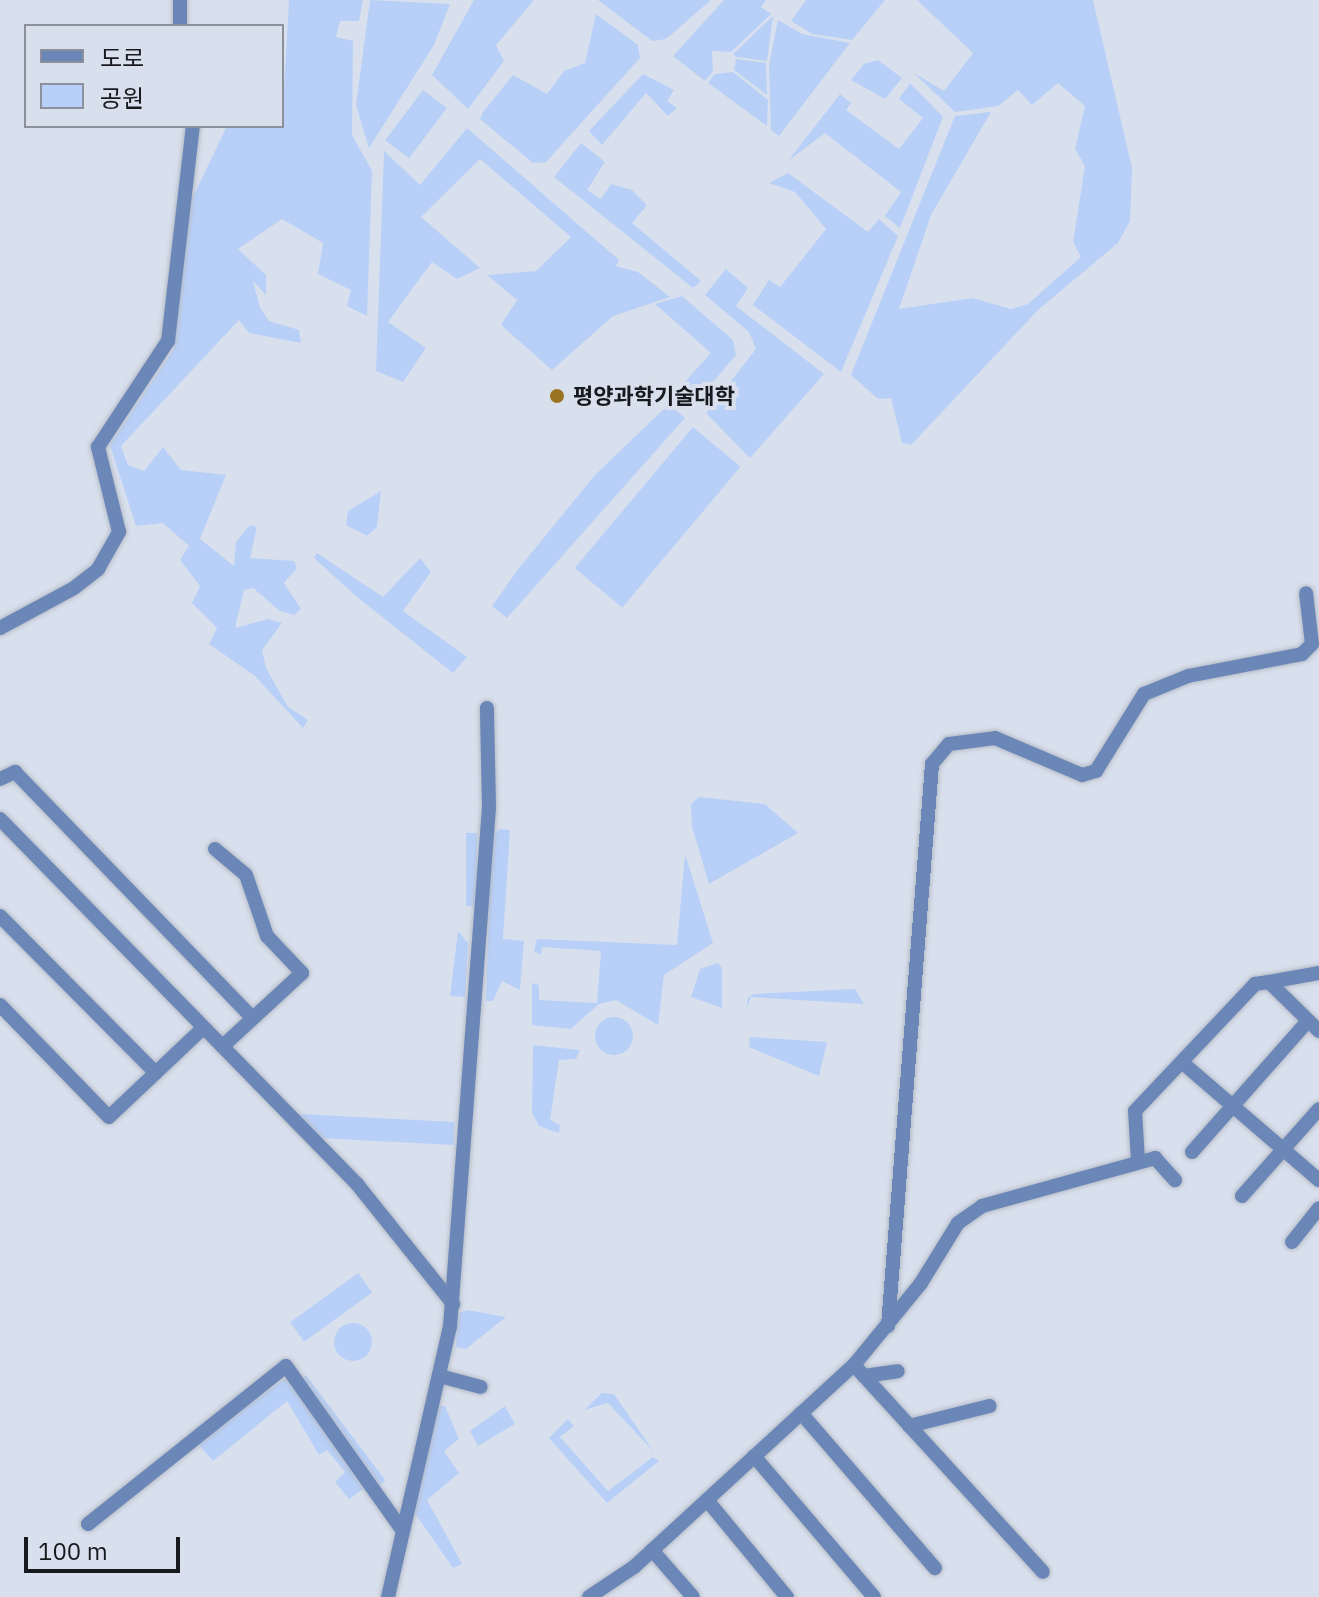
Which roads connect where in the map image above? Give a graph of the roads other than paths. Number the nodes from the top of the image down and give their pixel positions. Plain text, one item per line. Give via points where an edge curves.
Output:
1 (180, 0) edge
2 (180, 24) edge
3 (193, 128) edge
4 (1306, 593) dead end
5 (0, 628) edge
6 (487, 708) dead end
7 (0, 779) edge
8 (0, 819) edge
9 (215, 849) dead end
10 (0, 916) edge
11 (1319, 973) edge
12 (1269, 982) junction
13 (0, 1005) edge
14 (252, 1017) junction
15 (1314, 1026) edge
16 (203, 1028) junction
17 (223, 1046) junction
18 (1184, 1064) junction
19 (156, 1073) junction
20 (1234, 1106) junction
21 (1319, 1109) edge
22 (1283, 1150) junction
23 (1192, 1152) dead end
24 (1138, 1161) junction
25 (1175, 1180) dead end
26 (1319, 1180) edge
27 (1242, 1196) dead end
28 (1319, 1208) edge
29 (1292, 1242) dead end
30 (453, 1304) junction
31 (888, 1326) junction
32 (859, 1370) junction
33 (898, 1371) dead end
34 (440, 1376) junction
35 (481, 1387) dead end
36 (990, 1406) dead end
37 (801, 1413) junction
38 (909, 1426) junction
39 (754, 1456) junction
40 (707, 1500) junction
41 (88, 1524) dead end
42 (402, 1530) junction
43 (652, 1550) junction
44 (935, 1568) dead end
45 (1043, 1572) dead end
46 (388, 1597) edge
47 (589, 1597) edge
48 (693, 1597) edge
49 (787, 1597) edge
50 (874, 1597) edge

1 - 2 street
3 - 5 street via 168,341 98,447 119,532 98,569
4 - 31 street via 1312,644 1302,654 1188,676 1144,694 1096,771 1082,775 995,738 949,744 932,764
6 - 30 street via 489,807
7 - 14 street via 15,772
8 - 16 street
9 - 14 street via 246,875 267,936 302,973
10 - 19 street
11 - 12 street
12 - 15 street
12 - 18 street via 1255,984
13 - 19 street via 109,1117
14 - 17 street
15 - 20 street
16 - 17 street
16 - 19 street
17 - 30 street via 357,1184
18 - 20 street
18 - 24 street via 1135,1111
20 - 22 street
20 - 23 street
21 - 22 street
22 - 26 street
22 - 27 street
24 - 25 street via 1155,1158
24 - 31 street via 982,1206 952,1230
28 - 29 street
30 - 34 street
31 - 32 street
32 - 33 street
32 - 37 street
32 - 38 street
34 - 35 street
34 - 42 street
36 - 38 street
37 - 39 street
37 - 44 street
38 - 45 street
39 - 40 street
39 - 50 street
40 - 43 street
40 - 49 street
41 - 42 street via 192,1450 286,1366
42 - 46 street
43 - 47 street
43 - 48 street

